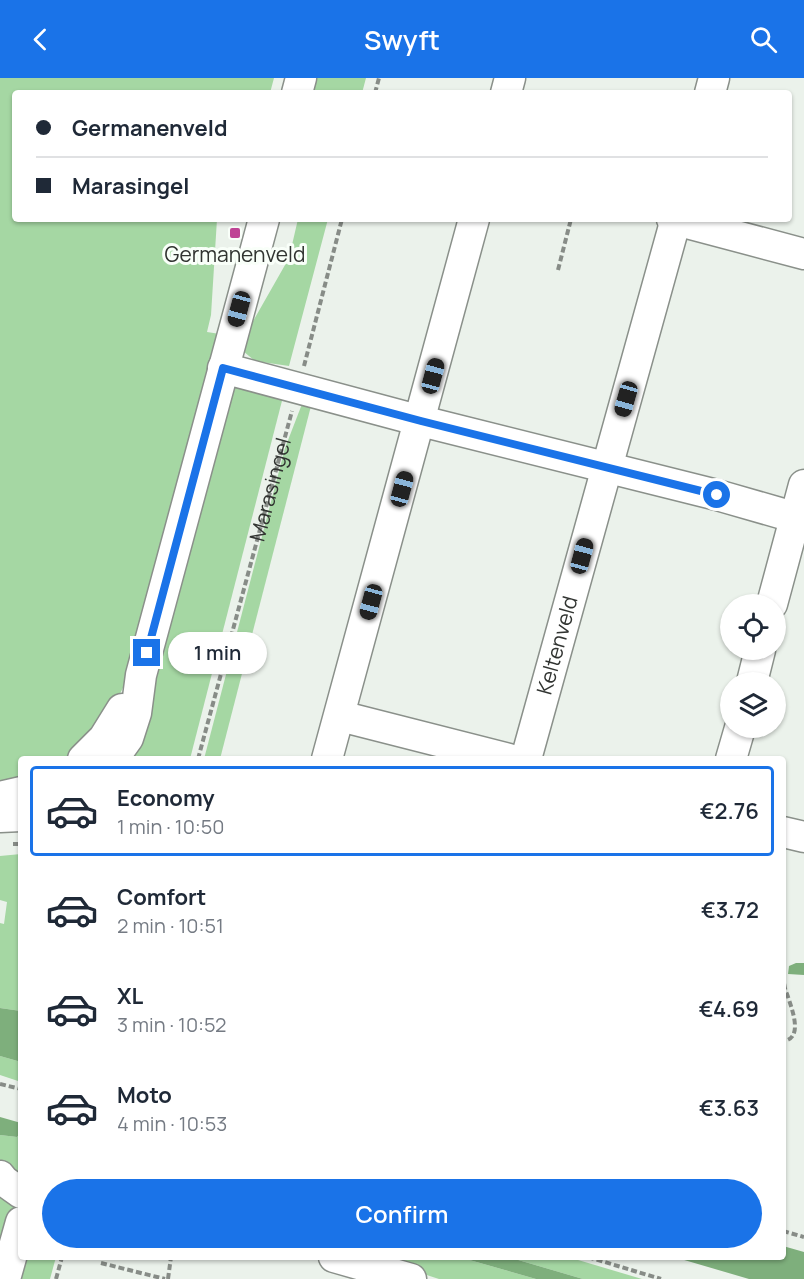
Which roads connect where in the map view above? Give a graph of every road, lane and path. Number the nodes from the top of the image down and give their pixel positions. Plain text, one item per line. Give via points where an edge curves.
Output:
1 (263, 222) edge
2 (341, 222) edge
3 (473, 222) edge
4 (570, 222) edge
5 (674, 222) edge
6 (686, 222) edge
7 (804, 254) edge
8 (558, 270) dead end
9 (223, 368) junction
10 (298, 387) junction
11 (421, 421) junction
12 (607, 466) junction
13 (804, 485) edge
14 (800, 519) edge
15 (775, 594) edge
16 (141, 675) junction
17 (340, 716) junction
18 (737, 738) edge
19 (86, 756) edge
20 (115, 756) edge
21 (199, 756) edge
22 (328, 756) edge
23 (497, 756) edge
24 (527, 756) edge
25 (733, 756) edge
26 (18, 793) edge
27 (0, 797) edge
28 (18, 816) edge
29 (0, 817) edge
30 (786, 833) edge
31 (804, 837) edge
32 (786, 994) edge
33 (786, 1041) edge
34 (0, 1084) edge
35 (18, 1088) edge
36 (0, 1176) edge
37 (18, 1191) edge
38 (786, 1232) edge
39 (18, 1233) edge
40 (804, 1237) edge
41 (61, 1260) edge
42 (170, 1260) edge
43 (344, 1260) edge
44 (598, 1260) edge
45 (102, 1263) dead end
46 (5, 1279) edge
47 (56, 1279) edge
48 (166, 1279) edge
49 (411, 1279) edge
50 (661, 1279) edge

1 - 9 street
2 - 10 path, Marasingel
3 - 11 street
4 - 8 path
5 - 12 street, Keltenveld
6 - 7 street
9 - 10 street
9 - 16 street
10 - 11 street
10 - 21 path, Marasingel
11 - 12 street
11 - 17 street
12 - 14 street
12 - 24 street, Keltenveld
13 - 14 street
14 - 15 street
16 - 19 street via 104,738
16 - 20 street via 136,713 128,738
17 - 22 street
17 - 23 street
18 - 25 street
26 - 27 street
28 - 29 street
30 - 31 street
32 - 33 path via 799,1028
34 - 35 path
36 - 37 street
38 - 40 path
39 - 46 street
41 - 47 path
42 - 48 path
43 - 49 street
44 - 50 path
45 - 48 path

